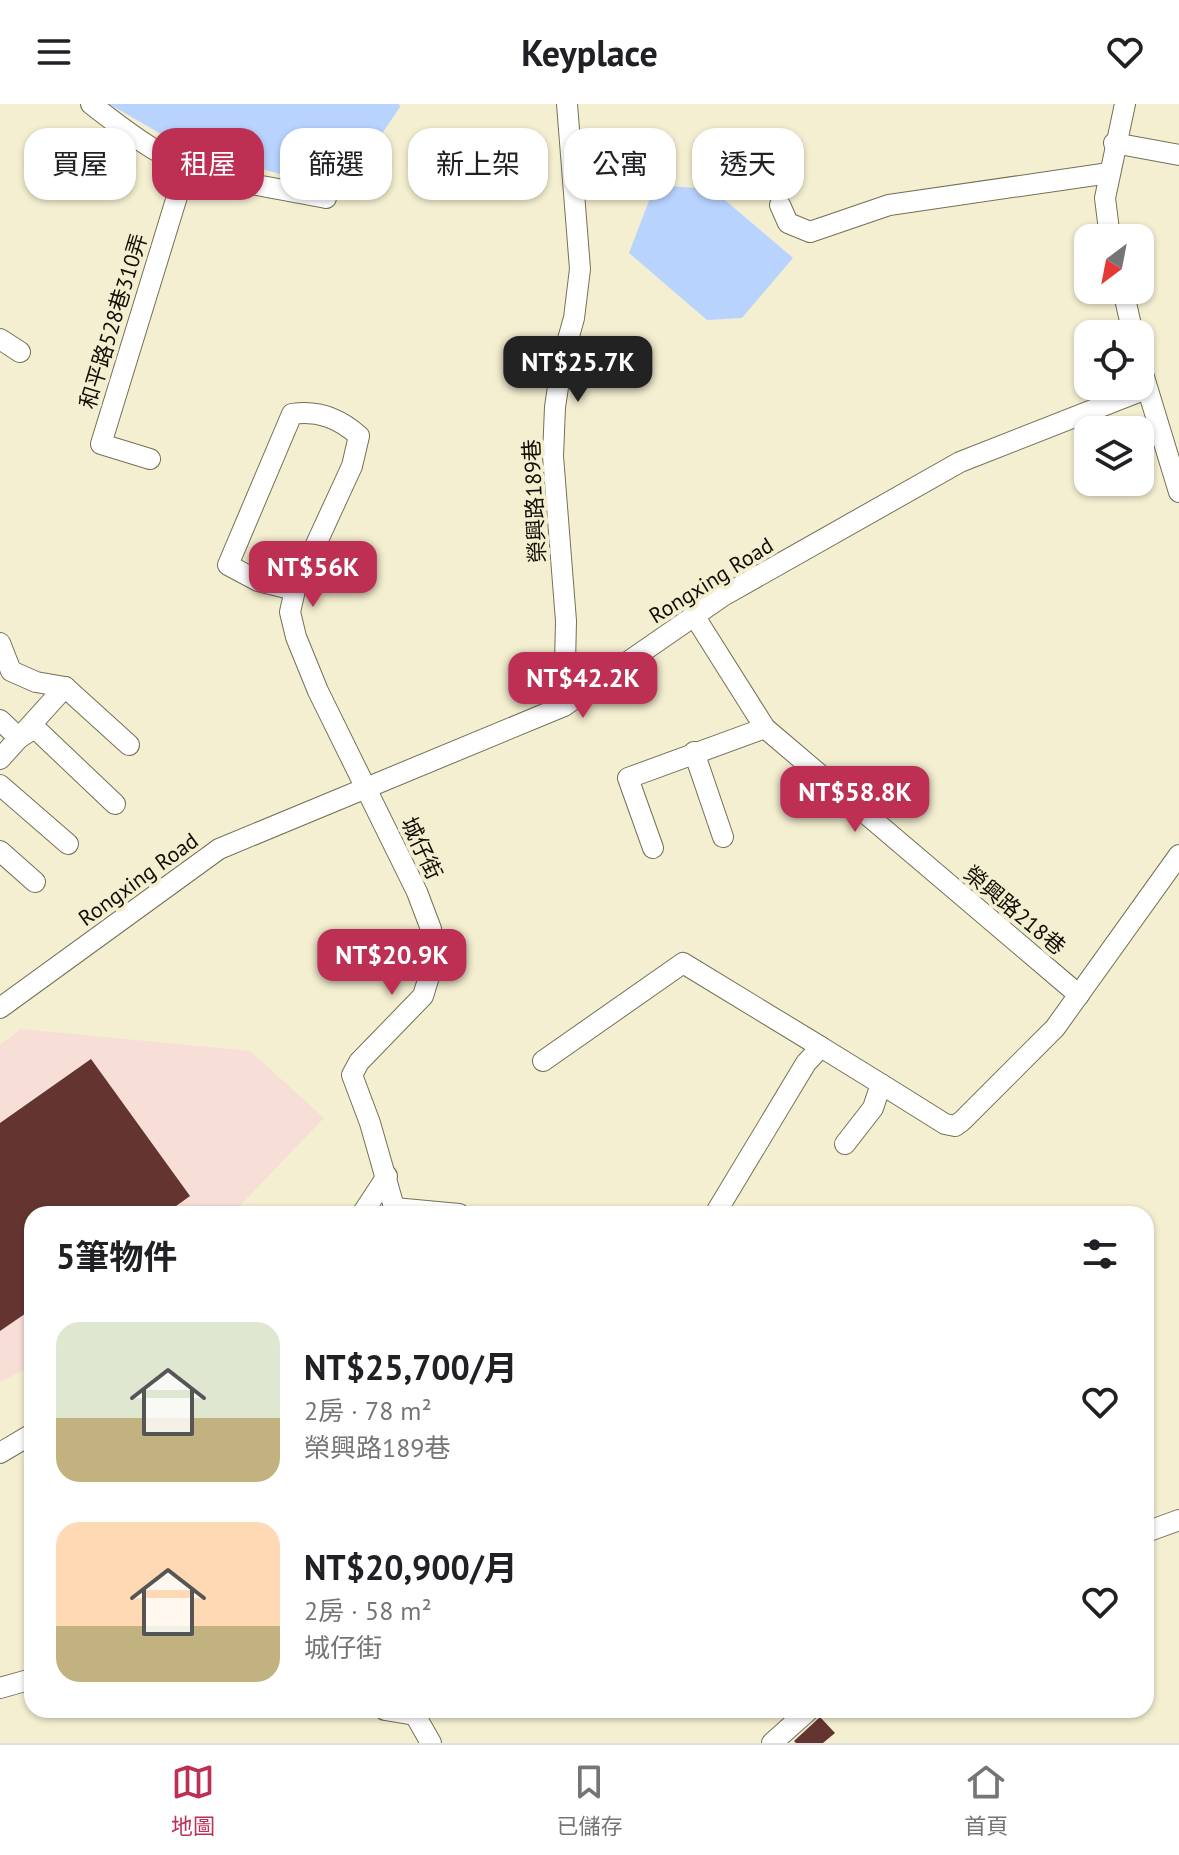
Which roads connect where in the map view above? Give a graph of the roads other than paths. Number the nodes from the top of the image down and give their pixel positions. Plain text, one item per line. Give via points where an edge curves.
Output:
1 (91, 104) edge
2 (567, 104) edge
3 (1125, 104) edge
4 (1114, 143) junction
5 (152, 148) edge
6 (1179, 155) edge
7 (1109, 173) junction
8 (176, 200) edge
9 (780, 205) dead end
10 (1108, 224) edge
11 (0, 339) edge
12 (20, 352) dead end
13 (1118, 400) edge
14 (1150, 400) edge
15 (150, 459) dead end
16 (1179, 492) edge
17 (295, 590) junction
18 (695, 617) junction
19 (0, 643) edge
20 (65, 687) junction
21 (564, 706) junction
22 (0, 720) edge
23 (765, 728) junction
24 (19, 738) junction
25 (129, 745) dead end
26 (694, 752) junction
27 (0, 759) edge
28 (0, 785) edge
29 (367, 787) junction
30 (115, 804) dead end
31 (723, 837) dead end
32 (68, 844) dead end
33 (653, 848) dead end
34 (0, 851) edge
35 (1179, 855) edge
36 (35, 882) dead end
37 (1079, 995) junction
38 (0, 1008) edge
39 (821, 1047) junction
40 (543, 1061) dead end
41 (881, 1084) junction
42 (845, 1144) dead end
43 (391, 1195) edge
44 (374, 1206) edge
45 (430, 1206) edge
46 (720, 1206) edge
47 (24, 1439) edge
48 (0, 1453) edge
49 (1179, 1520) edge
50 (1154, 1529) edge
51 (24, 1681) edge
52 (0, 1688) edge
53 (420, 1718) edge
54 (794, 1718) edge
55 (431, 1743) edge
56 (772, 1743) edge

1 - 5 street
2 - 21 street, 榮興路189巷 via 580,269 553,456 566,621
3 - 4 street
4 - 6 street
4 - 7 street
7 - 9 street via 889,205 810,232 788,223
7 - 10 street
8 - 15 street, 和平路528巷310弄 via 101,444
11 - 12 street
13 - 18 street, Rongxing Road via 960,462
14 - 16 street
17 - 17 street via 352,466 359,436 313,411 292,414 228,565 258,581
17 - 29 street via 290,612 296,637
18 - 21 street, Rongxing Road
18 - 23 street, 榮興路218巷
19 - 20 street via 11,671
20 - 24 street
20 - 25 street
21 - 29 street, Rongxing Road
22 - 24 street
23 - 26 street
23 - 37 street, 榮興路218巷
24 - 27 street
24 - 30 street via 35,728
26 - 31 street
26 - 33 street via 628,778
28 - 32 street
29 - 38 street, Rongxing Road via 219,849
29 - 43 street, 城仔街 via 431,929 432,967 423,996 352,1075
34 - 36 street
35 - 37 street
37 - 41 street via 1012,1074 955,1126
39 - 40 street via 683,963
39 - 41 street
39 - 46 street via 806,1063
41 - 42 street via 873,1108
43 - 44 street
43 - 45 street
47 - 48 street
49 - 50 street
51 - 52 street
53 - 55 street
54 - 56 street

